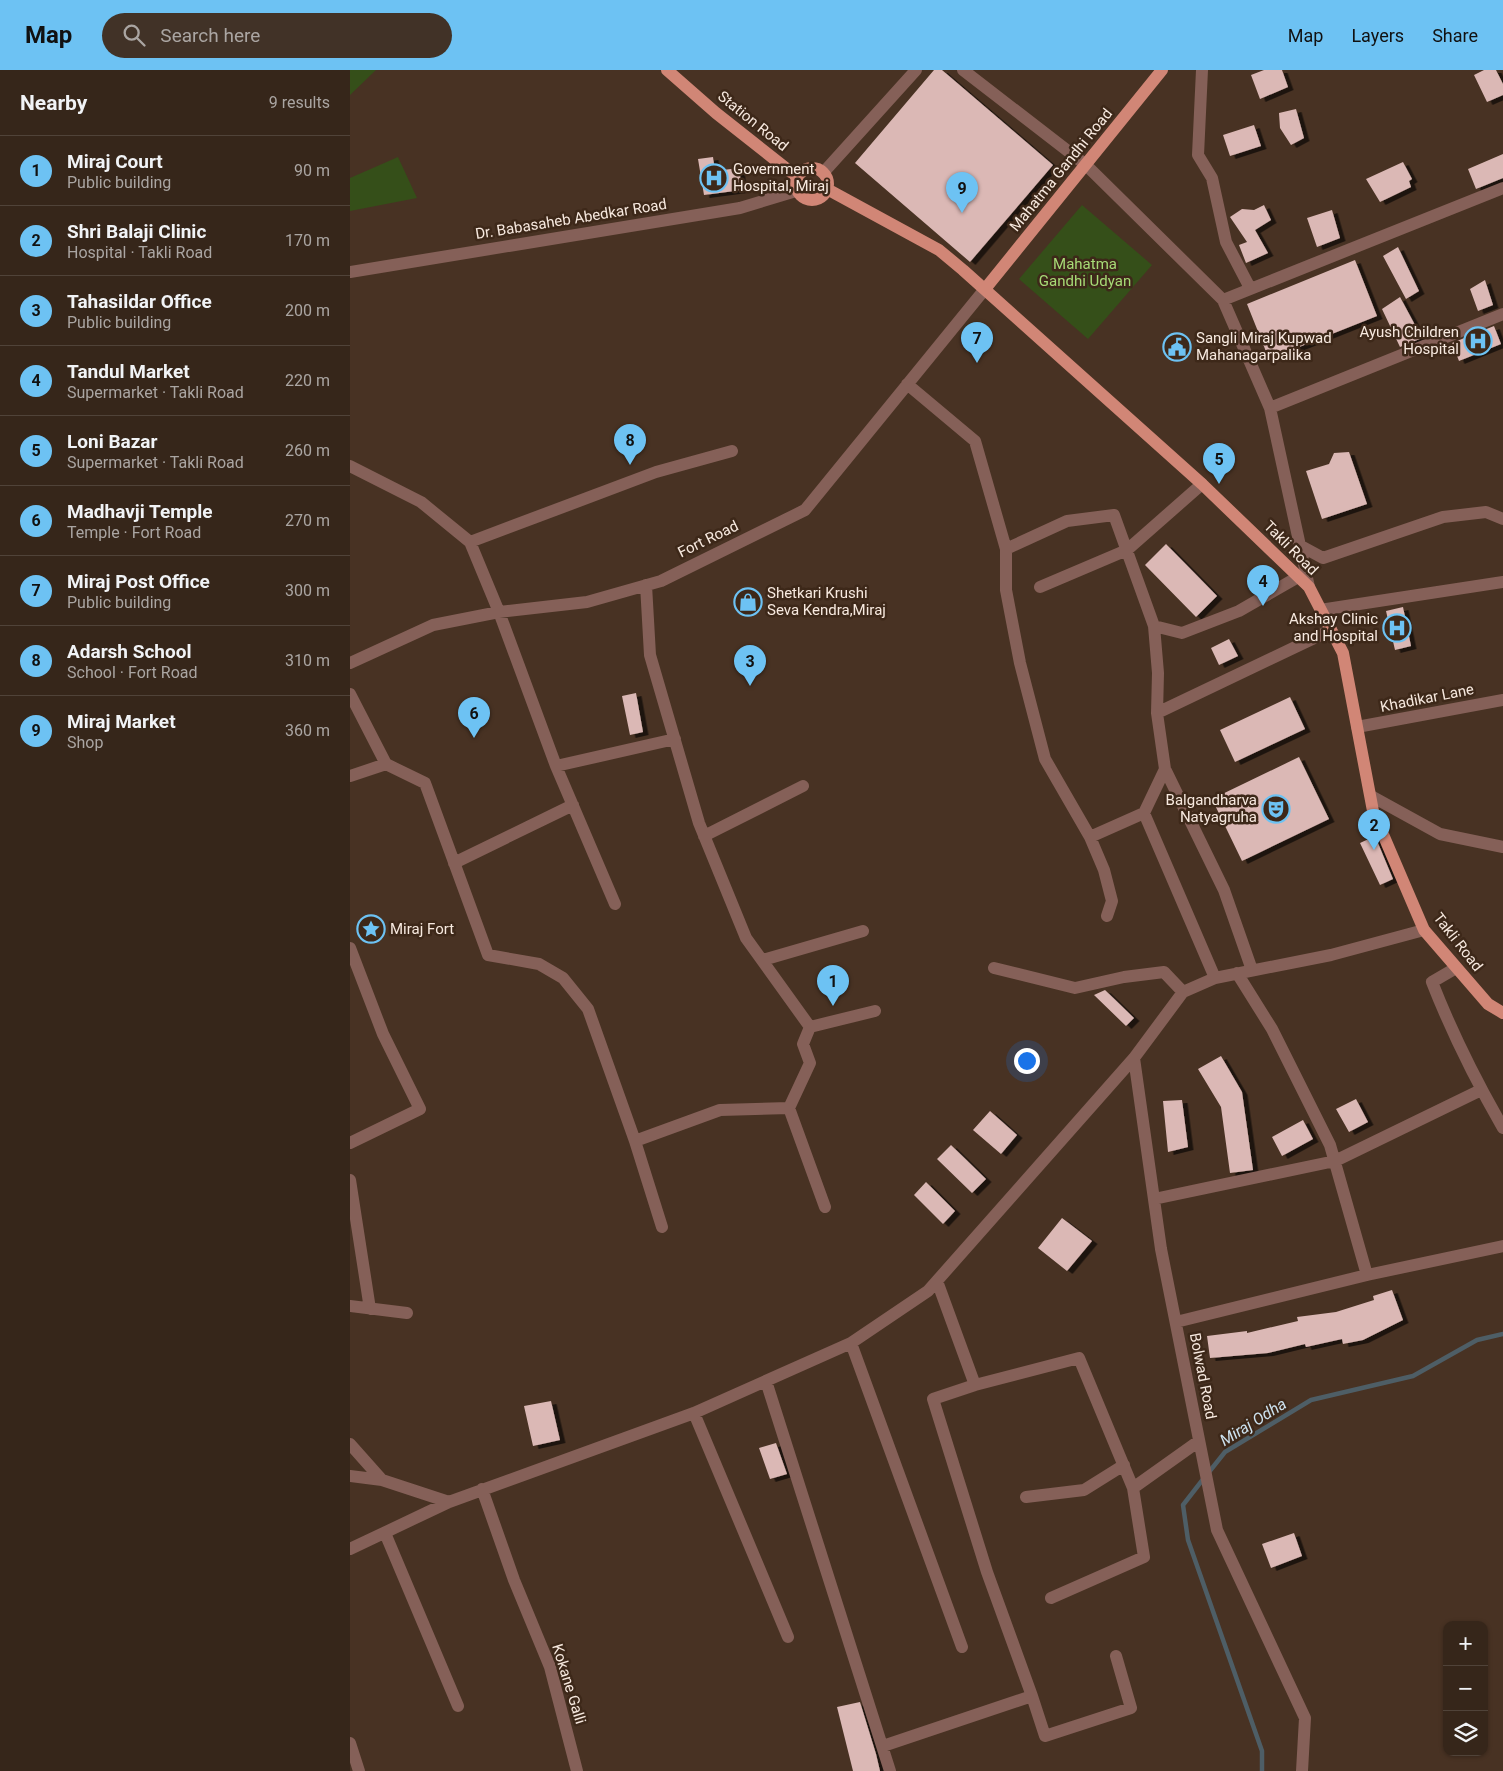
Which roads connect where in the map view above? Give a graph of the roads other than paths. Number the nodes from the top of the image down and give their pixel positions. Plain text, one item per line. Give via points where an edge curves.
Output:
1 (667, 70) edge
2 (916, 70) edge
3 (962, 70) edge
4 (1162, 70) edge
5 (1202, 70) edge
6 (1086, 165) junction
7 (823, 173) junction
8 (797, 177) junction
9 (1503, 188) edge
10 (827, 189) junction
11 (796, 191) junction
12 (350, 272) edge
13 (1250, 288) junction
14 (985, 289) junction
15 (1223, 300) junction
16 (1503, 314) edge
17 (907, 384) junction
18 (1270, 408) junction
19 (732, 451) dead end
20 (350, 466) edge
21 (1202, 484) junction
22 (1503, 519) edge
23 (470, 542) junction
24 (1300, 545) junction
25 (1006, 549) junction
26 (1127, 550) junction
27 (1298, 577) junction
28 (1503, 582) edge
29 (646, 585) junction
30 (1040, 587) dead end
31 (1309, 587) junction
32 (1320, 610) junction
33 (499, 612) junction
34 (1154, 626) junction
35 (1331, 630) junction
36 (350, 663) edge
37 (350, 694) edge
38 (1503, 700) edge
39 (1158, 713) junction
40 (1357, 727) junction
41 (675, 739) junction
42 (386, 764) junction
43 (556, 766) junction
44 (1165, 769) junction
45 (350, 776) edge
46 (803, 786) dead end
47 (1371, 796) junction
48 (573, 805) junction
49 (1144, 813) junction
50 (704, 836) junction
51 (1090, 837) junction
52 (1503, 847) edge
53 (454, 863) junction
54 (614, 904) dead end
55 (1107, 916) dead end
56 (1424, 930) junction
57 (863, 931) dead end
58 (350, 948) edge
59 (763, 960) junction
60 (994, 968) dead end
61 (1456, 968) junction
62 (1252, 970) junction
63 (1237, 973) junction
64 (1215, 978) junction
65 (1183, 992) junction
66 (874, 1011) dead end
67 (1503, 1013) edge
68 (810, 1026) junction
69 (1134, 1058) junction
70 (1481, 1090) junction
71 (789, 1108) junction
72 (1503, 1128) edge
73 (635, 1141) junction
74 (350, 1143) edge
75 (1335, 1161) junction
76 (350, 1180) edge
77 (1154, 1199) junction
78 (825, 1207) dead end
79 (662, 1227) dead end
80 (1503, 1246) edge
81 (1367, 1275) junction
82 (937, 1281) junction
83 (350, 1306) edge
84 (370, 1309) junction
85 (407, 1313) dead end
86 (1176, 1322) junction
87 (851, 1343) junction
88 (766, 1381) junction
89 (975, 1385) junction
90 (694, 1413) junction
91 (1199, 1441) junction
92 (350, 1444) edge
93 (1124, 1465) junction
94 (350, 1476) edge
95 (382, 1480) junction
96 (1133, 1488) junction
97 (482, 1489) junction
98 (1026, 1497) dead end
99 (448, 1502) junction
100 (385, 1533) junction
101 (350, 1549) edge
102 (1051, 1598) dead end
103 (788, 1637) dead end
104 (962, 1647) dead end
105 (1116, 1656) dead end
106 (1032, 1696) junction
107 (458, 1706) dead end
108 (350, 1743) edge
109 (883, 1746) junction
110 (359, 1771) edge
111 (576, 1771) edge
112 (890, 1771) edge
113 (1302, 1771) edge

1 - 8 main road, Station Road
2 - 7 street
3 - 6 street
4 - 6 main road, Mahatma Gandhi Road
5 - 13 street via 1198,155 1212,178 1226,242
6 - 14 main road, Mahatma Gandhi Road
6 - 15 street
7 - 8 main road via 809,168
7 - 10 main road
8 - 11 main road
9 - 13 street
10 - 11 main road via 822,197 812,201
10 - 14 main road, Takli Road via 939,250
11 - 12 street, Dr. Babasaheb Abedkar Road via 740,208
13 - 15 street
14 - 17 street, Fort Road
14 - 21 main road, Takli Road
15 - 18 street
16 - 18 street
17 - 25 street via 975,441
17 - 29 street, Fort Road via 805,510 661,581
18 - 24 street
19 - 23 street via 656,472
20 - 23 street via 421,502
21 - 26 street
21 - 27 main road, Takli Road
22 - 24 street via 1486,512 1443,517 1323,558
23 - 33 street
24 - 31 street
25 - 26 street via 1067,521 1114,515
25 - 51 street via 1006,590 1020,663 1046,760
26 - 30 street
26 - 34 street
27 - 31 main road, Takli Road
27 - 34 street via 1239,612 1182,633
28 - 32 street
29 - 33 street, Fort Road via 587,602
29 - 41 street via 650,655
31 - 32 main road, Takli Road
32 - 35 main road, Takli Road
33 - 36 street, Fort Road via 434,625
33 - 43 street
34 - 39 street
35 - 39 street
35 - 40 main road, Takli Road via 1343,653
37 - 42 street
38 - 40 street, Khadikar Lane
39 - 44 street
40 - 47 main road, Takli Road
41 - 43 street
41 - 50 street
42 - 45 street
42 - 53 street via 425,783
43 - 48 street
44 - 49 street
44 - 62 street via 1224,890
46 - 50 street
47 - 52 street via 1440,834
47 - 56 main road, Takli Road via 1373,811
48 - 53 street
48 - 54 street
49 - 51 street
49 - 64 street
50 - 59 street via 746,938
51 - 55 street via 1104,870 1112,901
53 - 73 street via 488,955 539,964 563,978 588,1009
56 - 61 main road, Takli Road
56 - 62 street via 1331,955
57 - 59 street
58 - 74 street via 382,1034 420,1109
59 - 68 street
60 - 65 street via 1075,988 1164,972
61 - 67 main road, Takli Road via 1488,1004
61 - 70 street via 1432,982
62 - 63 street
63 - 64 street
63 - 75 street via 1272,1029
64 - 65 street
65 - 69 street
66 - 68 street
68 - 71 street via 803,1044 810,1063
69 - 77 street, Bolwad Road
69 - 82 street
70 - 72 street
70 - 75 street
71 - 73 street via 720,1110
71 - 78 street
73 - 79 street
75 - 77 street
75 - 81 street
76 - 84 street
77 - 86 street, Bolwad Road
80 - 81 street
81 - 86 street
82 - 87 street via 928,1291
82 - 89 street
83 - 84 street
84 - 85 street
86 - 91 street, Bolwad Road
87 - 88 street
87 - 104 street
88 - 90 street
88 - 109 street
89 - 93 street via 1079,1358
89 - 106 street via 933,1399 987,1572
90 - 97 street
90 - 103 street
91 - 96 street
91 - 113 street, Bolwad Road via 1217,1530 1304,1718
92 - 95 street
93 - 96 street
93 - 98 street via 1084,1490
94 - 95 street
95 - 99 street
96 - 102 street via 1144,1557
97 - 99 street
97 - 111 street, Kokane Galli via 514,1580 550,1667
99 - 100 street
100 - 101 street
100 - 107 street
105 - 106 street via 1131,1708 1046,1736
106 - 109 street
108 - 110 street
109 - 112 street

